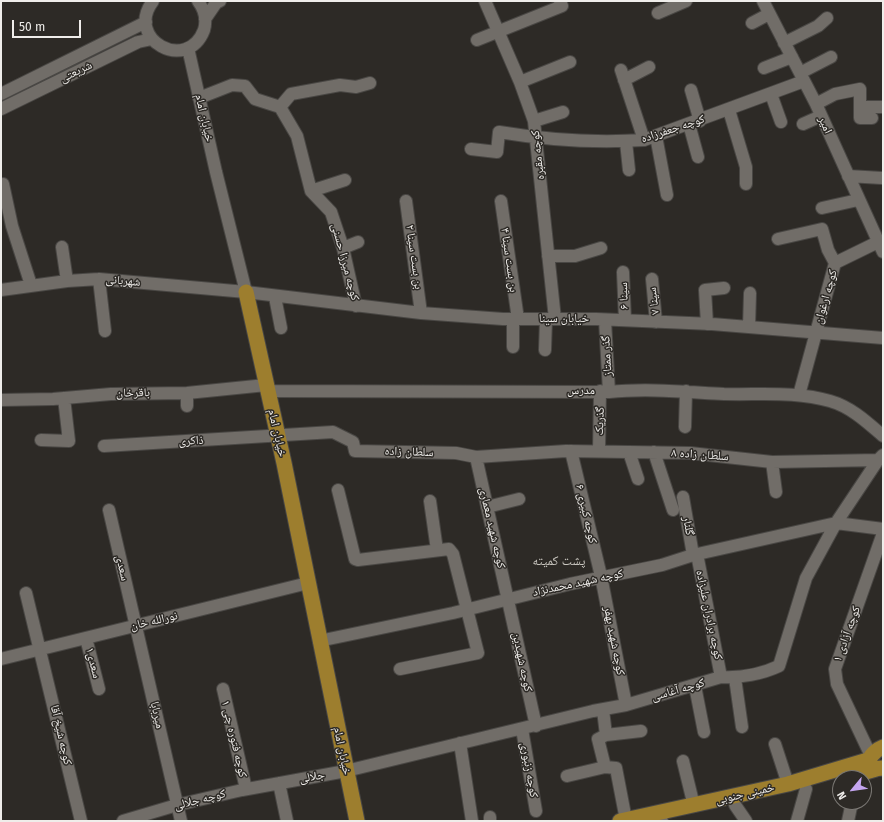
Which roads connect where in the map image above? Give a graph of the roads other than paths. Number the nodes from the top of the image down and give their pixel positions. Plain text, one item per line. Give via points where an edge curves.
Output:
1 (153, 1) edge
2 (198, 1) edge
3 (220, 1) edge
4 (560, 1) edge
5 (686, 1) edge
6 (763, 1) edge
7 (488, 2) edge
8 (658, 13) dead end
9 (770, 14) junction
10 (827, 18) dead end
11 (205, 19) junction
12 (146, 22) junction
13 (752, 23) dead end
14 (498, 32) junction
15 (152, 39) junction
16 (477, 40) dead end
17 (784, 43) junction
18 (188, 48) junction
19 (792, 57) junction
20 (832, 57) dead end
21 (570, 62) dead end
22 (649, 67) dead end
23 (764, 68) dead end
24 (802, 77) junction
25 (520, 82) junction
26 (370, 83) dead end
27 (691, 90) dead end
28 (1, 94) edge
29 (771, 94) junction
30 (199, 98) junction
31 (816, 104) junction
32 (860, 106) junction
33 (280, 107) junction
34 (883, 107) edge
35 (1, 109) edge
36 (730, 110) junction
37 (563, 112) dead end
38 (821, 116) junction
39 (872, 118) dead end
40 (534, 122) junction
41 (781, 122) dead end
42 (694, 123) junction
43 (803, 124) dead end
44 (656, 136) junction
45 (536, 138) junction
46 (644, 140) junction
47 (626, 142) junction
48 (471, 149) dead end
49 (698, 157) dead end
50 (629, 170) dead end
51 (848, 176) junction
52 (882, 178) dead end
53 (345, 180) dead end
54 (3, 184) dead end
55 (746, 184) dead end
56 (311, 191) junction
57 (667, 195) dead end
58 (500, 200) dead end
59 (858, 200) junction
60 (406, 201) dead end
61 (822, 208) dead end
62 (7, 228) edge
63 (778, 239) dead end
64 (880, 241) edge
65 (358, 242) dead end
66 (62, 247) dead end
67 (343, 248) junction
68 (601, 248) dead end
69 (548, 256) junction
70 (835, 263) junction
71 (623, 272) dead end
72 (99, 279) junction
73 (652, 279) dead end
74 (66, 281) junction
75 (31, 285) junction
76 (724, 288) dead end
77 (1, 290) edge
78 (246, 292) junction
79 (750, 293) dead end
80 (275, 297) junction
81 (356, 306) junction
82 (421, 313) junction
83 (515, 319) junction
84 (551, 319) junction
85 (605, 320) junction
86 (625, 320) junction
87 (656, 322) junction
88 (707, 324) junction
89 (749, 327) junction
90 (282, 328) dead end
91 (104, 331) dead end
92 (816, 332) junction
93 (883, 338) edge
94 (513, 347) dead end
95 (545, 350) dead end
96 (266, 388) junction
97 (605, 391) junction
98 (686, 391) junction
99 (188, 393) junction
100 (799, 395) junction
101 (64, 398) junction
102 (1, 400) edge
103 (188, 406) dead end
104 (685, 427) dead end
105 (333, 432) joint
106 (278, 436) junction
107 (883, 436) edge
108 (41, 440) dead end
109 (104, 446) dead end
110 (571, 451) junction
111 (599, 452) junction
112 (630, 452) junction
113 (654, 452) junction
114 (523, 454) joint
115 (476, 457) junction
116 (881, 458) edge
117 (772, 462) junction
118 (638, 479) dead end
119 (338, 490) dead end
120 (776, 492) dead end
121 (683, 497) dead end
122 (519, 499) dead end
123 (430, 501) dead end
124 (488, 508) junction
125 (109, 510) dead end
126 (672, 510) dead end
127 (836, 523) junction
128 (883, 529) edge
129 (883, 533) edge
130 (437, 550) junction
131 (695, 554) junction
132 (601, 576) junction
133 (308, 583) junction
134 (26, 593) dead end
135 (508, 598) junction
136 (468, 609) junction
137 (136, 625) junction
138 (86, 638) junction
139 (319, 642) junction
140 (41, 649) junction
141 (1, 659) edge
142 (400, 669) dead end
143 (722, 677) junction
144 (735, 678) junction
145 (696, 686) junction
146 (99, 689) dead end
147 (223, 689) dead end
148 (626, 705) junction
149 (603, 710) junction
150 (536, 726) junction
151 (742, 728) dead end
152 (522, 729) junction
153 (642, 731) dead end
154 (704, 732) dead end
155 (606, 735) junction
156 (460, 743) junction
157 (775, 744) dead end
158 (883, 747) edge
159 (683, 761) dead end
160 (877, 765) edge
161 (605, 767) junction
162 (867, 770) edge
163 (346, 771) junction
164 (567, 776) dead end
165 (832, 781) edge
166 (279, 783) junction
167 (788, 784) junction
168 (246, 789) junction
169 (806, 789) junction
170 (177, 805) junction
171 (735, 805) junction
172 (694, 806) junction
173 (850, 810) edge
174 (536, 811) dead end
175 (623, 820) edge
176 (81, 821) edge
177 (123, 821) edge
178 (181, 821) edge
179 (287, 821) edge
180 (357, 821) edge
181 (472, 821) edge
182 (661, 821) edge
183 (746, 821) edge
184 (797, 821) edge
185 (848, 821) edge

1 - 12 street via 146,14
2 - 11 street via 204,10
3 - 11 street
4 - 14 street via 562,6
5 - 8 street
6 - 9 street, امیر
7 - 14 street, کوچه مقبره
9 - 13 street
9 - 17 street, امیر
10 - 17 street via 818,26
11 - 18 street via 205,28 201,36
12 - 15 street
12 - 28 street, شریعتی
14 - 16 street
14 - 25 street, کوچه مقبره
15 - 18 street via 159,46 169,50
15 - 35 street, شریعتی via 138,42
17 - 19 street, امیر
18 - 30 street, خیابان امام
19 - 23 street
19 - 24 street, امیر
20 - 24 street, کوچه جعفرزاده
21 - 25 street
22 - 46 street via 622,75
24 - 29 street, کوچه جعفرزاده
24 - 31 street, امیر
25 - 40 street, کوچه مقبره
26 - 33 street via 356,87 340,85 291,94
27 - 42 street
29 - 36 street, کوچه جعفرزاده
29 - 41 street
30 - 33 street via 232,85 245,86 255,99
30 - 78 street, خیابان امام
31 - 32 street via 835,94 860,89
31 - 38 street, امیر
32 - 34 street
32 - 39 street via 860,118
33 - 56 street, کوچه میرزا حسنی via 297,136
36 - 42 street, کوچه جعفرزاده
36 - 55 street via 746,167
37 - 40 street
38 - 43 street
38 - 51 street, امیر
40 - 45 street, کوچه مقبره
42 - 44 street, کوچه جعفرزاده
42 - 49 street
44 - 46 street, کوچه جعفرزاده
44 - 57 street
45 - 47 street, کوچه جعفرزاده
45 - 48 street, کوچه جعفرزاده via 499,132 497,152
45 - 69 street, کوچه مقبره
46 - 47 street, کوچه جعفرزاده
47 - 50 street
51 - 52 street
51 - 59 street, امیر
53 - 56 street
54 - 62 street
56 - 67 street, کوچه میرزا حسنی via 331,212
58 - 83 street, بن بست سینا ۴
59 - 61 street
59 - 64 street, امیر
60 - 82 street, بن بست سینا ۲
62 - 75 street
63 - 70 street via 822,229
64 - 70 street
65 - 67 street
66 - 74 street
67 - 81 street, کوچه میرزا حسنی
68 - 69 street via 575,256
69 - 84 street, کوچه مقبره
70 - 92 street, کوچه ارغوان
71 - 86 street, سینا ۶
72 - 74 street, شهربانی
72 - 78 street, شهربانی
72 - 91 street
73 - 87 street, سینا ۷
74 - 75 street, شهربانی
75 - 77 street, شهربانی
76 - 88 street via 705,290
78 - 80 street, خیابان سینا
78 - 96 main road, خیابان امام
79 - 89 street
80 - 81 street, خیابان سینا
80 - 90 street
81 - 82 street, خیابان سینا
82 - 83 street, خیابان سینا
83 - 84 street, خیابان سینا
83 - 94 street, بن بست سینا ۴
84 - 85 street, خیابان سینا
84 - 95 street, کوچه مقبره
85 - 86 street, خیابان سینا
85 - 97 street, گذر ممتاز
86 - 87 street, خیابان سینا
87 - 88 street, خیابان سینا
88 - 89 street, خیابان سینا
89 - 92 street, خیابان سینا
92 - 93 street, خیابان سینا
92 - 100 street, کوچه ارغوان
96 - 97 street, مدرس
96 - 99 street, باقرخان
96 - 106 main road, خیابان امام
97 - 98 street, مدرس
97 - 111 street, گذریک
98 - 100 street, مدرس
98 - 104 street
99 - 101 street, باقرخان via 111,394
99 - 103 street
100 - 107 street, مدرس via 831,401 852,410
101 - 102 street, باقرخان
101 - 108 street via 69,441
105 - 106 street, ذاکری
105 - 115 street, سلطان زاده via 353,442 355,450
106 - 109 street, ذاکری
106 - 133 main road, خیابان امام
110 - 111 street, سلطان زاده ۸
110 - 114 street, سلطان زاده ۸
110 - 132 street, کوچه کبیری ۶
111 - 112 street, سلطان زاده ۸
112 - 113 street, سلطان زاده ۸
112 - 118 street
113 - 117 street, سلطان زاده ۸ via 690,453
113 - 126 street
114 - 115 street, سلطان زاده
115 - 124 street, کوچه شهید معماری
116 - 117 street, سلطان زاده ۸
116 - 127 street, کوچه آغاسی
117 - 120 street
119 - 130 street via 355,559
121 - 131 street, گلنار
122 - 124 street
123 - 130 street
124 - 135 street, کوچه شهید معماری
125 - 137 street, سعدی
127 - 128 street, کوچه شهید محمدنژاد
127 - 131 street, کوچه شهید محمدنژاد
127 - 144 street, کوچه آغاسی via 806,578 779,666
129 - 160 street, کوچه آزادی ۱ via 835,669 837,684
130 - 136 street via 451,551
131 - 132 street, کوچه شهید محمدنژاد via 655,566
131 - 143 street, کوچه برادران علیزاده
132 - 135 street, کوچه شهید محمدنژاد
132 - 148 street, کوچه شهید بهفر
133 - 137 street, نورالله خان
133 - 139 main road, خیابان امام
134 - 140 street, کوچه شیخ آقا
135 - 136 street, کوچه شهید محمدنژاد
135 - 150 street, کوچه شهیدین
136 - 139 street, کوچه شهید محمدنژاد
136 - 142 street via 478,653
137 - 138 street, نورالله خان
137 - 170 street, میربابا
138 - 140 street, نورالله خان
138 - 146 street, سعدی۱
139 - 163 main road, خیابان امام
140 - 141 street, نورالله خان
140 - 176 street, کوچه شیخ آقا
143 - 144 street, کوچه آغاسی
143 - 145 street, کوچه آغاسی
144 - 151 street
145 - 148 street, کوچه آغاسی
145 - 154 street
147 - 168 street, کوچه فتوره چی ۱
148 - 149 street, کوچه آغاسی
149 - 150 street, کوچه آغاسی
149 - 155 street
150 - 152 street, کوچه آغاسی
152 - 156 street, کوچه آغاسی
152 - 174 street, کوچه زنبوری
153 - 155 street
155 - 161 street via 598,740
156 - 163 street, کوچه آغاسی
156 - 181 street
157 - 167 street
158 - 160 main road
159 - 172 street
160 - 162 main road
160 - 167 main road, خمینی جنوبی
161 - 164 street
161 - 175 street via 616,768
163 - 166 street, جلالی
163 - 180 main road, خیابان امام
165 - 169 main road, خمینی جنوبی
166 - 168 street, کوچه جلالی
166 - 179 street
167 - 172 main road, خمینی جنوبی
168 - 170 street, کوچه جلالی
169 - 171 main road, خمینی جنوبی
169 - 184 street
170 - 177 street, کوچه جلالی
170 - 178 street, میربابا
171 - 182 main road, خمینی جنوبی
171 - 183 street
172 - 175 main road, خمینی جنوبی
173 - 185 street

